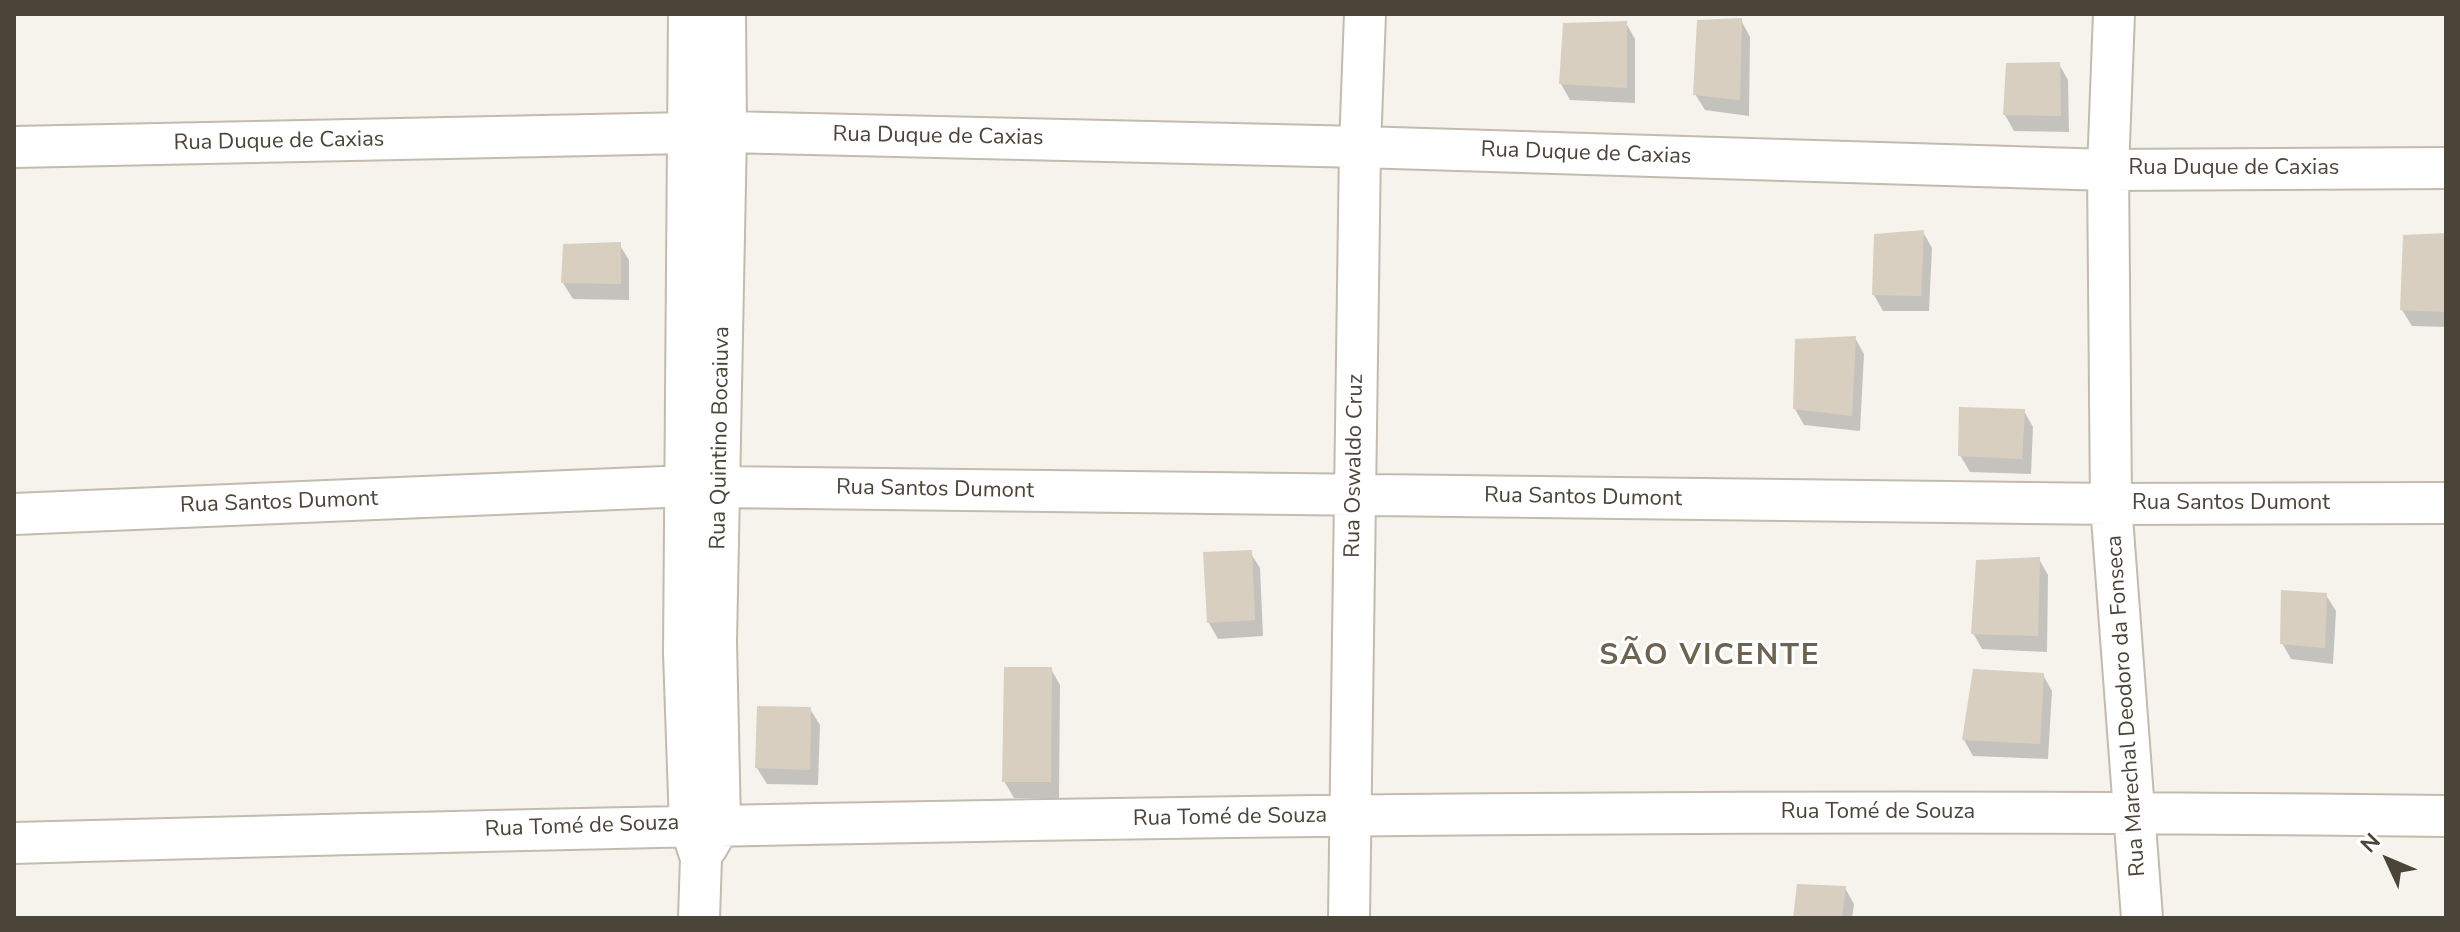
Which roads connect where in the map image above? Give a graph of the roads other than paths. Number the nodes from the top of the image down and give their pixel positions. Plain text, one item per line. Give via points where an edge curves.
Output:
1 (689, 14) edge
2 (725, 14) edge
3 (1365, 14) edge
4 (2114, 14) edge
5 (707, 133) junction
6 (14, 147) edge
7 (1360, 147) junction
8 (2446, 168) edge
9 (2108, 170) junction
10 (704, 487) junction
11 (1355, 495) junction
12 (2446, 503) edge
13 (2111, 504) junction
14 (14, 514) edge
15 (2136, 812) junction
16 (1350, 816) junction
17 (2446, 816) edge
18 (703, 835) junction
19 (14, 843) edge
20 (699, 918) edge
21 (1349, 918) edge
22 (2142, 918) edge

1 - 5 street, Rua Quintino Bocaiuva
2 - 5 street, Rua Quintino Bocaiuva
3 - 7 street, Rua Oswaldo Cruz
4 - 9 street, Rua Marechal Deodoro da Fonseca
5 - 6 street, Rua Duque de Caxias
5 - 7 street, Rua Duque de Caxias
5 - 10 street, Rua Quintino Bocaiuva
7 - 9 street, Rua Duque de Caxias
7 - 11 street, Rua Oswaldo Cruz
8 - 9 street, Rua Duque de Caxias
9 - 13 street, Rua Marechal Deodoro da Fonseca
10 - 11 street, Rua Santos Dumont
10 - 14 street, Rua Santos Dumont
10 - 18 street, Rua Quintino Bocaiuva via 684,653
11 - 13 street, Rua Santos Dumont
11 - 16 street, Rua Oswaldo Cruz
12 - 13 street, Rua Santos Dumont
13 - 15 street, Rua Marechal Deodoro da Fonseca
15 - 16 street, Rua Tomé de Souza
15 - 17 street, Rua Tomé de Souza
15 - 22 street, Rua Marechal Deodoro da Fonseca
16 - 18 street, Rua Tomé de Souza
16 - 21 street, Rua Oswaldo Cruz
18 - 19 street, Rua Tomé de Souza
18 - 20 street, Rua Quintino Bocaiuva

